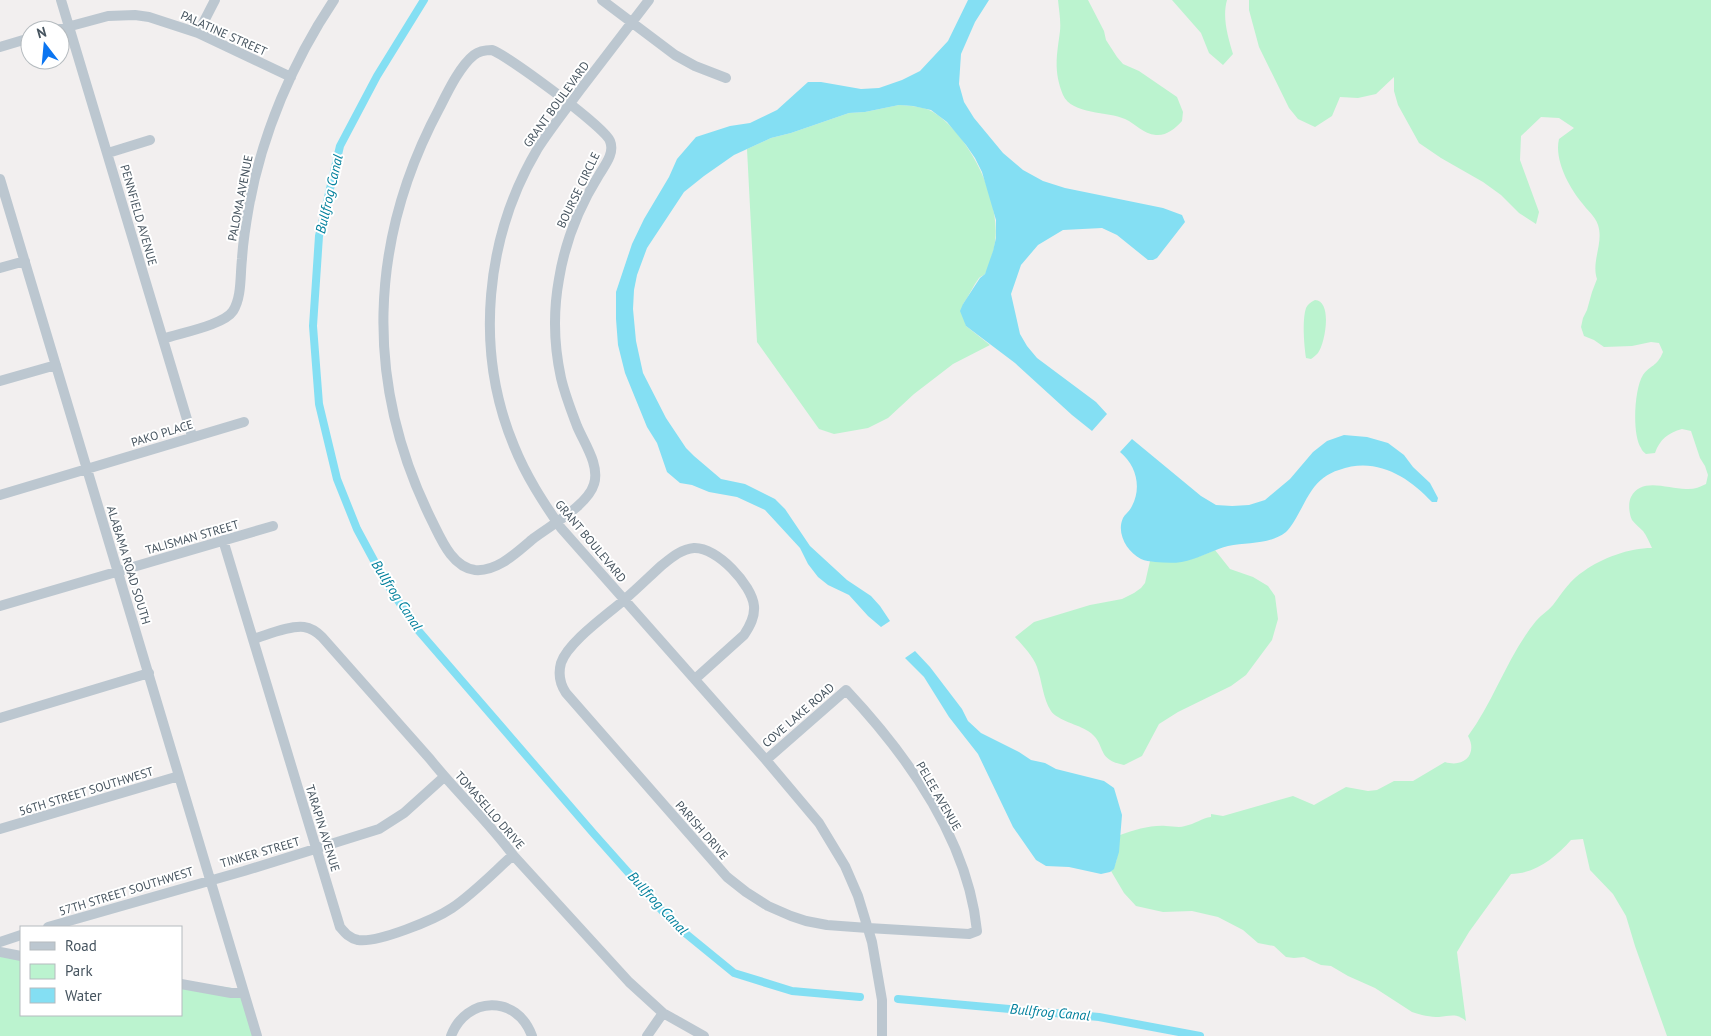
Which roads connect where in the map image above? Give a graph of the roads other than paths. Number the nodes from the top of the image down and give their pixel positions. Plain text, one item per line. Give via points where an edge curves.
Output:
1 (61, 0) edge
2 (215, 0) edge
3 (334, 0) edge
4 (602, 0) edge
5 (649, 0) edge
6 (67, 20) edge
7 (632, 22) junction
8 (70, 26) edge
9 (70, 29) edge
10 (198, 33) junction
11 (20, 41) edge
12 (0, 47) edge
13 (291, 77) junction
14 (726, 78) dead end
15 (570, 105) junction
16 (150, 140) dead end
17 (108, 153) junction
18 (0, 179) edge
19 (25, 261) junction
20 (0, 268) edge
21 (164, 338) junction
22 (56, 365) junction
23 (0, 382) edge
24 (244, 422) dead end
25 (192, 436) junction
26 (88, 469) junction
27 (0, 494) edge
28 (557, 521) junction
29 (273, 526) dead end
30 (223, 540) junction
31 (118, 572) junction
32 (624, 600) junction
33 (0, 606) edge
34 (253, 639) junction
35 (149, 673) junction
36 (695, 679) junction
37 (846, 690) joint
38 (0, 718) edge
39 (766, 760) junction
40 (179, 776) junction
41 (444, 777) junction
42 (0, 829) edge
43 (316, 849) junction
44 (513, 855) junction
45 (210, 879) junction
46 (51, 926) edge
47 (868, 928) junction
48 (977, 931) joint
49 (20, 935) edge
50 (0, 942) edge
51 (0, 952) edge
52 (20, 956) edge
53 (182, 984) edge
54 (244, 993) junction
55 (663, 1013) junction
56 (257, 1036) edge
57 (451, 1036) edge
58 (532, 1036) edge
59 (648, 1036) edge
60 (704, 1036) edge
61 (882, 1036) edge

1 - 6 street, PENNFIELD AVENUE
2 - 10 street
3 - 13 street, PALOMA AVENUE
4 - 7 street
5 - 7 street, GRANT BOULEVARD
7 - 14 street via 675,55
7 - 15 street, GRANT BOULEVARD
8 - 10 street, PALATINE STREET via 108,16 135,15
9 - 17 street, PENNFIELD AVENUE
10 - 13 street, PALATINE STREET
11 - 12 street
13 - 21 street, PALOMA AVENUE via 269,132 254,185 238,298 233,312 217,322
15 - 28 street, GRANT BOULEVARD via 537,150 514,196 495,264 490,314 493,371 504,418 523,466
15 - 28 street, BOURSE CIRCLE via 606,134 612,149 574,222 556,294 555,331 561,377 591,458 595,478 594,486 584,501
15 - 28 street, BOURSE CIRCLE via 500,53 492,50 474,55 442,102 406,180 390,243 383,313 389,390 405,457 424,504 453,557 469,568 488,569 507,559
16 - 17 street
17 - 21 street, PENNFIELD AVENUE
18 - 19 street, ALABAMA ROAD SOUTH
19 - 20 street
19 - 22 street, ALABAMA ROAD SOUTH
21 - 25 street, PENNFIELD AVENUE
22 - 23 street
22 - 26 street, ALABAMA ROAD SOUTH
24 - 25 street, PAKO PLACE
25 - 26 street, PAKO PLACE
26 - 27 street, PAKO PLACE
26 - 31 street, ALABAMA ROAD SOUTH
28 - 32 street, GRANT BOULEVARD
29 - 30 street, TALISMAN STREET
30 - 31 street, TALISMAN STREET
30 - 34 street, TARAPIN AVENUE
31 - 33 street, TALISMAN STREET
31 - 35 street, ALABAMA ROAD SOUTH
32 - 36 street, GRANT BOULEVARD
32 - 36 street via 684,550 695,548 712,552 731,568 752,597 754,616 744,635
32 - 47 street, PARISH DRIVE via 563,657 560,678 566,693 728,877 746,892 790,916 827,925
34 - 41 street, TOMASELLO DRIVE via 294,627 314,630
34 - 43 street, TARAPIN AVENUE
35 - 38 street
35 - 40 street, ALABAMA ROAD SOUTH
36 - 39 street, GRANT BOULEVARD
37 - 39 street, COVE LAKE ROAD
37 - 48 street, PELEE AVENUE via 895,747 928,796 964,875
39 - 47 street, GRANT BOULEVARD via 819,823 858,896
40 - 42 street, 56TH STREET SOUTHWEST
40 - 45 street, ALABAMA ROAD SOUTH
41 - 43 street, TINKER STREET via 388,824
41 - 44 street, TOMASELLO DRIVE
43 - 44 street, TARAPIN AVENUE via 340,927 345,934 360,940 400,931 452,908
43 - 45 street, TINKER STREET
44 - 55 street, TOMASELLO DRIVE via 629,982
45 - 46 street, 57TH STREET SOUTHWEST
45 - 54 street, ALABAMA ROAD SOUTH
47 - 48 street, PARISH DRIVE via 969,934
47 - 61 street, GRANT BOULEVARD via 880,979
49 - 50 street
51 - 52 street
53 - 54 street
54 - 56 street, ALABAMA ROAD SOUTH
55 - 59 street
55 - 60 street, TOMASELLO DRIVE
57 - 58 street via 460,1021 487,1005 505,1006 513,1011

